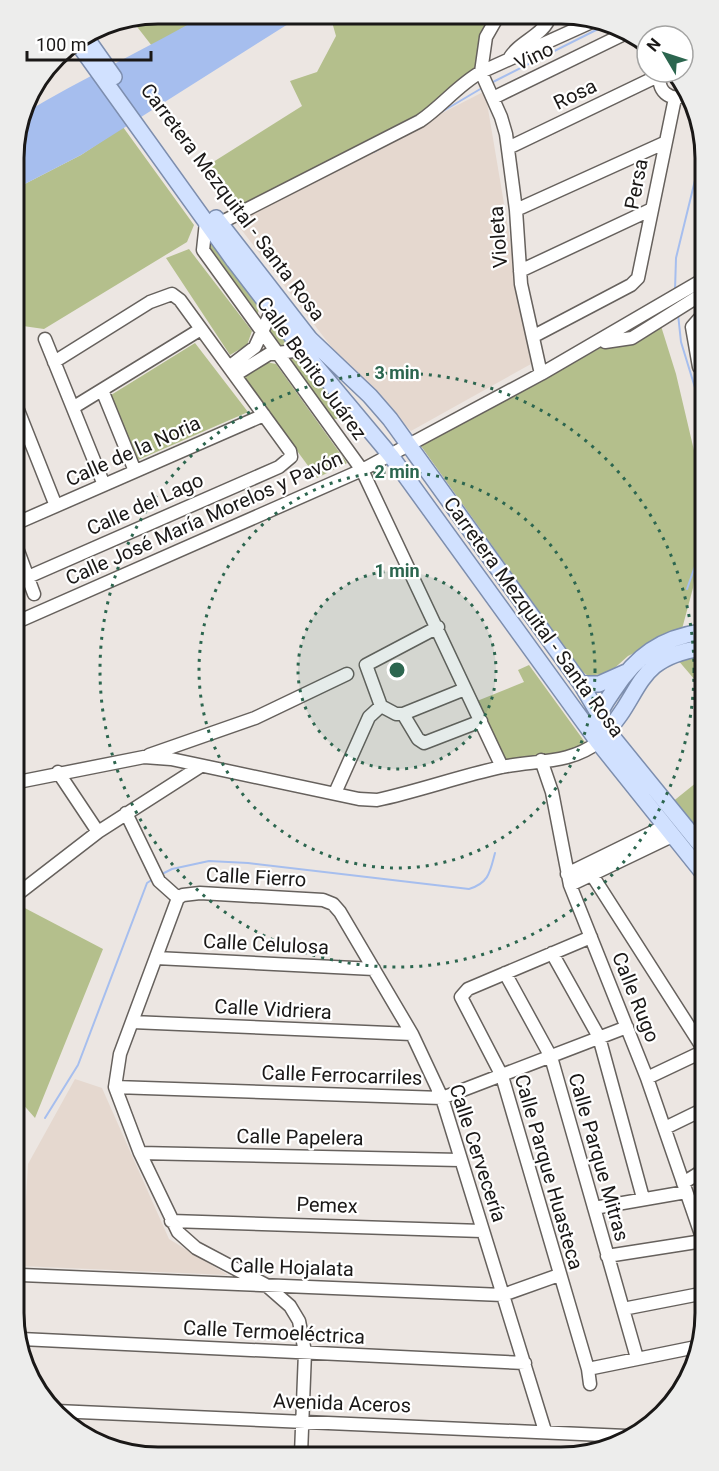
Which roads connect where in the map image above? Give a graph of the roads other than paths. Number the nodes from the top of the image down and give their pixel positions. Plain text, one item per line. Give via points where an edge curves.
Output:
1 (493, 24) edge
2 (547, 24) edge
3 (582, 26) edge
4 (617, 37) edge
5 (89, 43) edge
6 (82, 48) edge
7 (508, 60) junction
8 (107, 76) junction
9 (638, 84) edge
10 (661, 84) edge
11 (487, 86) junction
12 (679, 96) edge
13 (681, 98) edge
14 (664, 143) junction
15 (508, 148) junction
16 (516, 210) junction
17 (650, 210) junction
18 (213, 223) junction
19 (520, 271) junction
20 (695, 286) edge
21 (695, 297) edge
22 (683, 300) junction
23 (276, 305) junction
24 (695, 324) edge
25 (201, 329) junction
26 (262, 332) junction
27 (534, 336) junction
28 (45, 339) dead end
29 (300, 347) junction
30 (695, 347) edge
31 (276, 351) junction
32 (54, 362) junction
33 (232, 371) junction
34 (541, 374) junction
35 (102, 390) junction
36 (74, 407) junction
37 (264, 415) junction
38 (24, 425) edge
39 (401, 450) junction
40 (362, 470) junction
41 (135, 471) junction
42 (104, 485) junction
43 (56, 506) junction
44 (24, 521) edge
45 (24, 566) edge
46 (28, 577) junction
47 (34, 594) dead end
48 (24, 619) edge
49 (438, 627) junction
50 (695, 633) edge
51 (695, 649) edge
52 (626, 672) junction
53 (347, 674) dead end
54 (581, 684) junction
55 (465, 689) junction
56 (381, 706) junction
57 (403, 714) junction
58 (598, 715) junction
59 (481, 721) junction
60 (600, 736) junction
61 (144, 757) junction
62 (541, 760) junction
63 (201, 766) junction
64 (502, 766) junction
65 (58, 772) junction
66 (24, 780) edge
67 (335, 793) junction
68 (126, 813) junction
69 (667, 831) junction
70 (98, 832) junction
71 (695, 839) edge
72 (636, 846) junction
73 (695, 864) edge
74 (592, 875) junction
75 (569, 879) junction
76 (24, 888) edge
77 (178, 898) junction
78 (333, 904) joint
79 (591, 937) junction
80 (552, 953) junction
81 (156, 958) junction
82 (374, 969) junction
83 (505, 974) junction
84 (132, 1022) junction
85 (627, 1027) junction
86 (412, 1034) junction
87 (599, 1037) junction
88 (695, 1037) edge
89 (695, 1055) edge
90 (551, 1057) junction
91 (502, 1076) junction
92 (647, 1078) junction
93 (115, 1087) junction
94 (442, 1098) junction
95 (695, 1113) edge
96 (664, 1128) junction
97 (140, 1153) junction
98 (460, 1160) junction
99 (695, 1178) edge
100 (685, 1187) junction
101 (643, 1198) junction
102 (695, 1203) edge
103 (594, 1208) junction
104 (171, 1221) junction
105 (482, 1231) junction
106 (695, 1244) edge
107 (607, 1256) junction
108 (24, 1275) edge
109 (559, 1275) junction
110 (266, 1285) junction
111 (503, 1295) junction
112 (695, 1295) edge
113 (623, 1309) junction
114 (27, 1340) edge
115 (690, 1348) edge
116 (305, 1352) junction
117 (637, 1358) junction
118 (525, 1363) junction
119 (588, 1369) junction
120 (590, 1384) dead end
121 (67, 1411) edge
122 (303, 1420) junction
123 (545, 1431) junction
124 (615, 1435) edge
125 (301, 1447) edge

1 - 11 street via 486,37
2 - 7 street via 518,46
3 - 7 street
4 - 11 street, Vino
5 - 8 main road
6 - 8 main road
7 - 11 street
8 - 18 main road, Carretera Mezquital - Santa Rosa
9 - 15 street, Rosa
10 - 12 street via 662,90
11 - 15 street, Violeta via 501,117
11 - 18 street via 468,79 420,121
13 - 14 street, Persa
14 - 16 street
14 - 17 street, Persa
15 - 16 street, Violeta
16 - 19 street, Violeta
17 - 19 street
17 - 27 street, Persa via 638,278
18 - 23 main road, Carretera Mezquital - Santa Rosa
18 - 26 street, Calle Benito Juárez via 202,250
19 - 27 street, Violeta
20 - 22 street, Calle José María Morelos y Pavón
21 - 22 street, Calle José María Morelos y Pavón
22 - 34 street, Calle José María Morelos y Pavón
23 - 26 street
23 - 29 main road, Carretera Mezquital - Santa Rosa
23 - 39 main road, Carretera Mezquital - Santa Rosa via 370,396
24 - 30 street
25 - 32 street via 172,294 150,302
25 - 33 street
25 - 35 street
26 - 31 street, Calle Benito Juárez
26 - 33 street via 255,347
27 - 34 street, Violeta
28 - 32 street
29 - 31 street
29 - 39 main road, Carretera Mezquital - Santa Rosa
31 - 33 street
31 - 40 street, Calle Benito Juárez
32 - 36 street
33 - 37 street
34 - 39 street, Calle José María Morelos y Pavón
35 - 36 street
35 - 41 street
36 - 42 street
37 - 41 street, Calle de la Noria
37 - 46 street, Calle del Lago via 290,451 289,460 279,468
38 - 43 street
39 - 40 street, Calle José María Morelos y Pavón
39 - 54 main road, Carretera Mezquital - Santa Rosa via 432,493 461,518
39 - 60 main road, Carretera Mezquital - Santa Rosa
40 - 48 street, Calle José María Morelos y Pavón
40 - 49 street, Calle Benito Juárez
41 - 42 street, Calle de la Noria
42 - 43 street, Calle de la Noria
43 - 44 street, Calle de la Noria
45 - 46 street
46 - 47 street
49 - 55 street, Calle Benito Juárez
49 - 56 street via 368,663 365,669
50 - 52 main road via 657,645
51 - 60 main road via 670,654 648,670
52 - 54 main road via 599,684
52 - 58 main road
53 - 61 street via 263,715
54 - 58 main road, Carretera Mezquital - Santa Rosa
55 - 57 street
55 - 59 street, Calle Benito Juárez
56 - 57 street
56 - 67 street via 369,717
57 - 59 street via 424,743
58 - 60 main road
59 - 64 street, Calle Benito Juárez
60 - 62 street via 587,751 572,757
60 - 69 main road, Carretera Mezquital - Santa Rosa
60 - 71 main road, Carretera Mezquital - Santa Rosa
61 - 63 street
61 - 65 street
62 - 64 street
62 - 75 street, Calle Rugo via 552,792
63 - 67 street
63 - 68 street
64 - 67 street via 377,800
65 - 66 street
65 - 70 street
68 - 70 street
68 - 77 street via 157,877
69 - 72 street
69 - 73 main road, Carretera Mezquital - Santa Rosa
70 - 76 street
72 - 74 street
72 - 75 street
74 - 75 street
74 - 88 street
75 - 79 street, Calle Rugo
77 - 78 street, Calle Fierro via 200,893 311,899
77 - 81 street
78 - 82 street, Calle Cervecería
79 - 80 street
79 - 85 street, Calle Rugo
80 - 83 street
80 - 87 street
81 - 82 street, Calle Celulosa
81 - 84 street
82 - 86 street, Calle Cervecería
83 - 90 street, Calle Parque Mitras
83 - 91 street, Calle Parque Huasteca via 464,992 463,1002
84 - 86 street, Calle Vidriera
84 - 93 street via 117,1062
85 - 87 street, Calle Ferrocarriles
85 - 92 street, Calle Rugo
86 - 94 street, Calle Cervecería
87 - 90 street, Calle Ferrocarriles
87 - 101 street
89 - 92 street
90 - 91 street, Calle Ferrocarriles
90 - 103 street, Calle Parque Mitras
91 - 94 street, Calle Ferrocarriles
91 - 109 street, Calle Parque Huasteca
92 - 96 street, Calle Rugo
93 - 94 street, Calle Ferrocarriles
93 - 97 street
94 - 98 street, Calle Cervecería
95 - 96 street
96 - 100 street, Calle Rugo
97 - 98 street, Calle Papelera
97 - 104 street
98 - 105 street, Calle Cervecería
99 - 100 street
100 - 101 street
100 - 102 street, Calle Rugo
101 - 103 street
103 - 107 street, Calle Parque Mitras
104 - 105 street, Pemex
104 - 110 street via 196,1248
105 - 111 street, Calle Cervecería
106 - 107 street
107 - 113 street, Calle Parque Mitras
108 - 110 street, Calle Hojalata
109 - 111 street, Calle Hojalata
109 - 119 street, Calle Parque Huasteca
110 - 111 street, Calle Hojalata
110 - 116 street via 290,1306 299,1321
111 - 118 street, Calle Cervecería
112 - 113 street
113 - 117 street, Calle Parque Mitras
114 - 116 street, Calle Termoeléctrica
115 - 117 street
116 - 118 street, Calle Termoeléctrica
116 - 122 street
117 - 119 street
118 - 123 street, Calle Cervecería
119 - 120 street, Calle Parque Huasteca
121 - 122 street, Avenida Aceros
122 - 123 street, Avenida Aceros
122 - 125 street
123 - 124 street, Avenida Aceros

